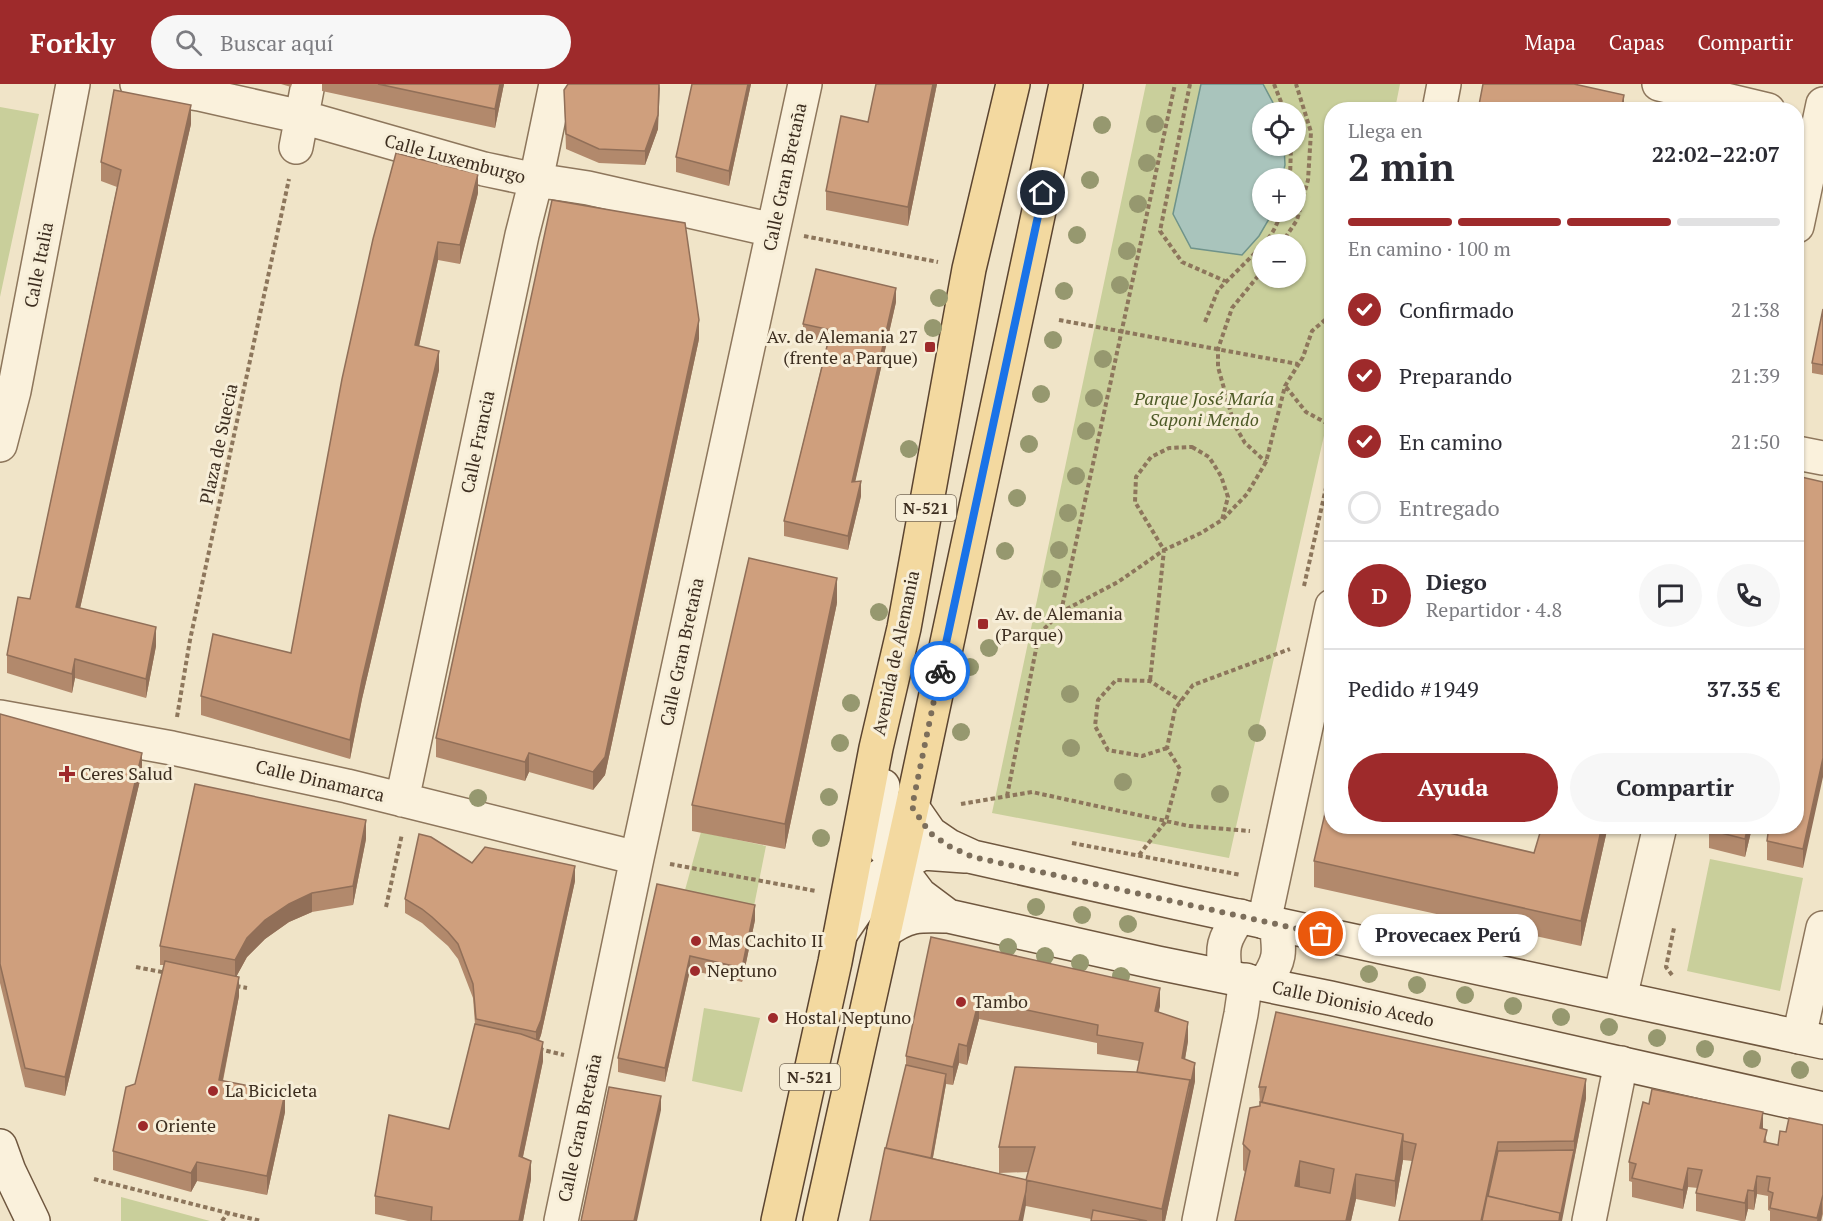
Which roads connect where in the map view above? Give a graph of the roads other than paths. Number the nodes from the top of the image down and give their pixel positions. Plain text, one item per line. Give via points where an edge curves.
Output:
1 (73, 84) edge
2 (137, 84) edge
3 (308, 84) edge
4 (556, 84) edge
5 (805, 84) edge
6 (1013, 84) edge
7 (1066, 84) edge
8 (1444, 84) edge
9 (1659, 84) edge
10 (1441, 102) edge
11 (1734, 102) edge
12 (1815, 117) edge
13 (299, 132) junction
14 (536, 180) junction
15 (1804, 184) edge
16 (773, 230) junction
17 (0, 445) edge
18 (1804, 455) edge
19 (1823, 459) edge
20 (1317, 600) edge
21 (904, 628) junction
22 (0, 717) edge
23 (402, 800) junction
24 (912, 807) junction
25 (1658, 834) edge
26 (973, 857) junction
27 (637, 858) junction
28 (898, 866) junction
29 (948, 916) junction
30 (1260, 921) junction
31 (1823, 928) edge
32 (885, 932) junction
33 (841, 933) junction
34 (1246, 980) junction
35 (1620, 998) junction
36 (1811, 1039) edge
37 (1622, 1064) junction
38 (1823, 1109) edge
39 (0, 1146) edge
40 (33, 1221) edge
41 (561, 1221) edge
42 (778, 1221) edge
43 (820, 1221) edge
44 (1199, 1221) edge
45 (1589, 1221) edge

1 - 17 street, Calle Italia via 14,391
2 - 13 street, Calle Luxemburgo via 199,94
3 - 13 street
4 - 14 street, Calle Francia
5 - 16 street, Calle Gran Bretaña
6 - 21 main road, Avenida de Alemania / N-521 via 969,268
7 - 24 main road, N-521
8 - 10 street
9 - 11 street
12 - 15 street
13 - 14 street, Calle Luxemburgo
14 - 16 street, Calle Luxemburgo
14 - 23 street, Calle Francia
16 - 27 street, Calle Gran Bretaña
18 - 19 street
20 - 30 street
21 - 28 street via 877,827 883,846
21 - 33 main road, Avenida de Alemania / N-521 via 876,748
22 - 23 street, Calle Dinamarca via 172,748
23 - 27 street, Calle Dinamarca
24 - 26 street via 930,833
24 - 28 main road, N-521
25 - 35 street
26 - 28 street via 923,853
26 - 30 street
27 - 41 street, Calle Gran Bretaña
28 - 29 street via 920,895
28 - 32 main road, N-521
28 - 33 street via 880,876
29 - 32 street, Calle Dionisio Acedo via 921,915 899,921
29 - 34 street, Calle Dionisio Acedo
30 - 34 street via 1279,948 1276,968
30 - 34 street via 1228,933 1223,955
30 - 35 street
31 - 36 street
32 - 43 main road, N-521
33 - 42 main road, Avenida de Alemania / N-521
34 - 37 street, Calle Dionisio Acedo
34 - 44 street
35 - 36 street
37 - 38 street, Calle Dionisio Acedo
37 - 45 street
39 - 40 street

